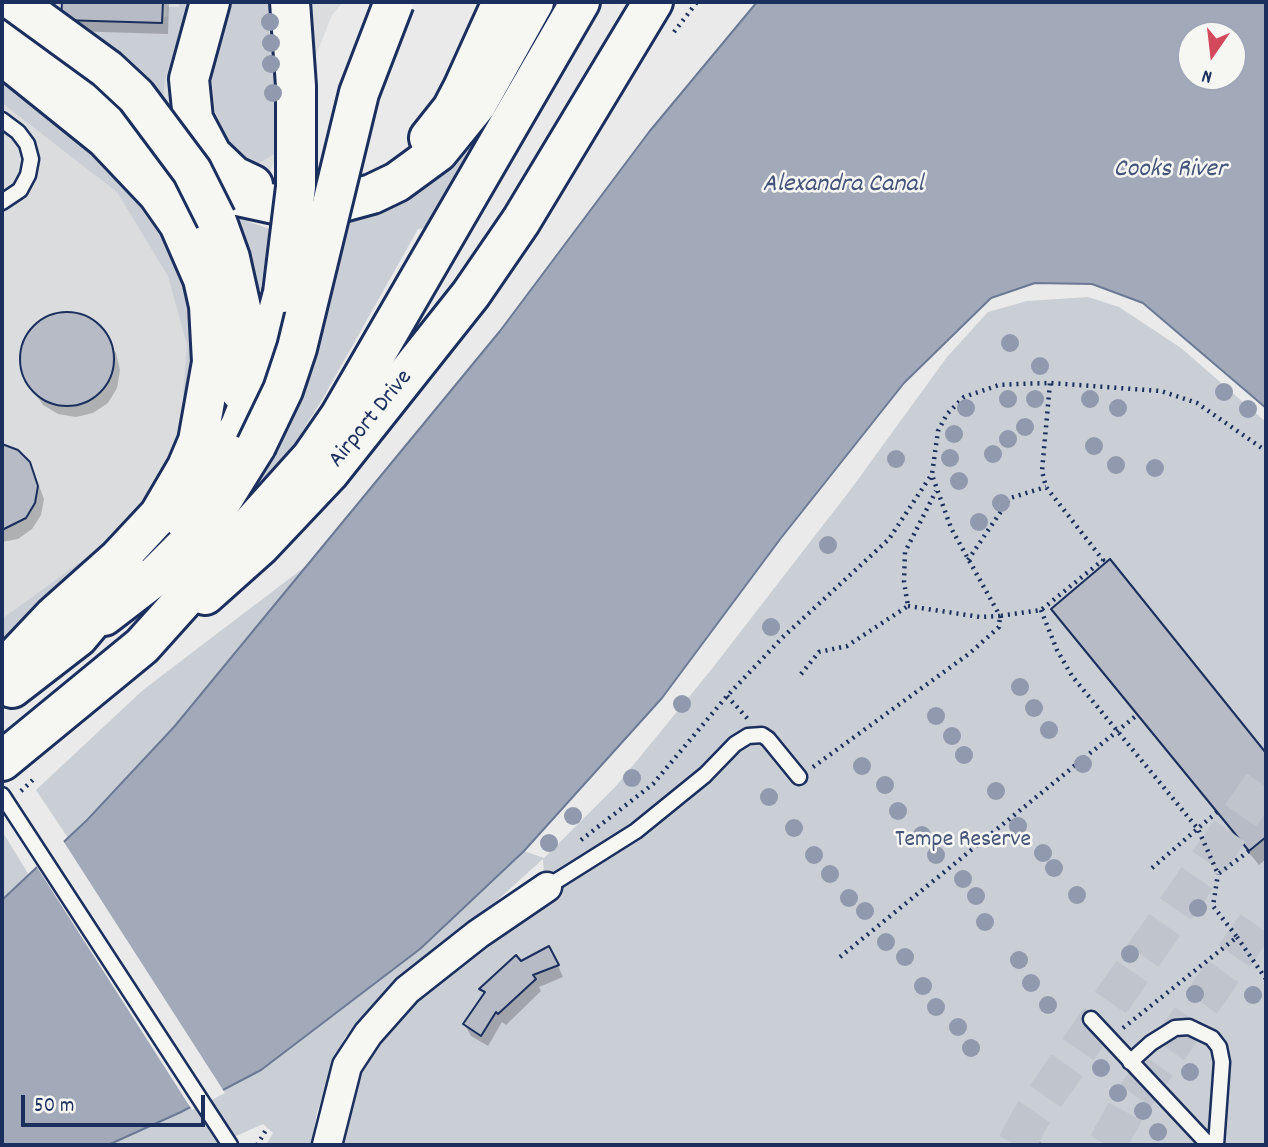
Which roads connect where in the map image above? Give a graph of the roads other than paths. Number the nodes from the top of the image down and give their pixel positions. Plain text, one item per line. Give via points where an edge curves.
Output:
1 (15, 2) edge
2 (210, 2) edge
3 (290, 2) edge
4 (394, 2) edge
5 (502, 2) edge
6 (534, 2) edge
7 (580, 2) edge
8 (595, 2) edge
9 (653, 2) edge
10 (2, 24) edge
11 (2, 54) edge
12 (2, 120) edge
13 (482, 173) junction
14 (364, 196) junction
15 (2, 202) edge
16 (216, 203) junction
17 (248, 436) junction
18 (209, 483) junction
19 (78, 637) junction
20 (142, 646) junction
21 (2, 671) edge
22 (2, 695) edge
23 (2, 761) edge
24 (799, 777) road end
25 (2, 795) edge
26 (547, 887) joint
27 (1091, 1019) dead end
28 (1129, 1062) junction
29 (229, 1144) edge
30 (327, 1145) edge
31 (1209, 1145) edge
32 (1216, 1145) edge

1 - 16 main road, bridge via 107,69 136,96
2 - 14 main road via 188,93 196,129 212,155 234,176 261,188 296,196
3 - 17 main road, bridge via 296,110 293,227
4 - 17 main road, bridge via 359,93 283,390
5 - 14 main road via 452,109 432,135
6 - 14 main road via 477,104 453,137 419,168
7 - 13 main road
8 - 13 main road
9 - 20 main road, Airport Drive via 498,256 377,416 261,545
10 - 16 main road
11 - 16 main road via 86,104
11 - 21 main road via 105,138 158,194 179,224 203,279 212,362 198,441 159,515
12 - 15 lane via 27,144 31,159 20,190
13 - 20 main road via 311,458
14 - 16 main road via 328,206 250,200
16 - 18 main road via 244,344 239,406
17 - 18 main road
17 - 19 main road via 220,504 192,538 151,580
18 - 19 main road
19 - 22 main road
20 - 23 main road, Airport Drive
24 - 26 lane via 762,735 741,739 636,831
25 - 29 lane
26 - 30 street via 407,989 368,1034 347,1066
27 - 28 lane
28 - 31 lane
28 - 32 lane via 1175,1028 1189,1027 1212,1038 1222,1062

